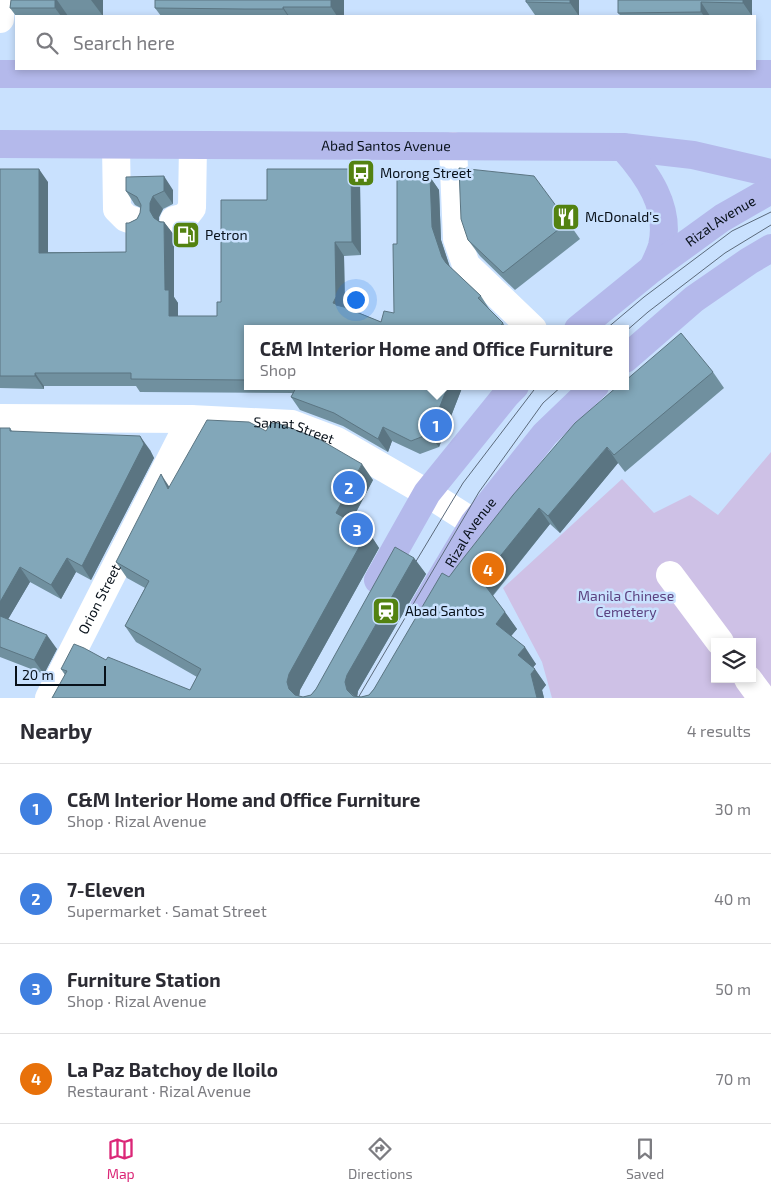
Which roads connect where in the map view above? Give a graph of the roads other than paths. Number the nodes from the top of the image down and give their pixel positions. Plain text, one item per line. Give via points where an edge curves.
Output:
1 (1, 0) edge
2 (0, 5) edge
3 (0, 19) edge
4 (0, 74) edge
5 (771, 74) edge
6 (0, 144) edge
7 (116, 145) junction
8 (193, 145) junction
9 (453, 146) junction
10 (623, 147) junction
11 (771, 172) edge
12 (771, 190) edge
13 (174, 220) dead end
14 (135, 221) edge
15 (771, 248) edge
16 (653, 268) junction
17 (529, 325) edge
18 (583, 325) edge
19 (629, 356) edge
20 (511, 390) edge
21 (591, 390) edge
22 (0, 418) edge
23 (191, 419) junction
24 (427, 493) junction
25 (474, 523) junction
26 (670, 575) dead end
27 (364, 606) edge
28 (411, 630) edge
29 (717, 638) edge
30 (751, 683) edge
31 (49, 698) edge
32 (762, 698) edge

1 - 2 street
2 - 3 street
4 - 5 main road
6 - 7 main road, Abad Santos Avenue
7 - 8 main road, Abad Santos Avenue
7 - 14 street via 117,209
8 - 9 main road, Abad Santos Avenue
8 - 13 street via 192,208 185,217
9 - 10 main road, Abad Santos Avenue
9 - 17 street via 457,240 466,265
10 - 11 main road, Abad Santos Avenue via 693,155
10 - 16 main road via 640,166 660,206 664,227 662,246
12 - 16 main road, Rizal Avenue via 722,218
15 - 19 main road via 694,299
16 - 18 main road, Rizal Avenue
20 - 24 main road
21 - 25 main road, Rizal Avenue via 545,434
22 - 23 street, Samat Street
23 - 24 street, Samat Street via 292,424 336,441
23 - 31 street, Orion Street
24 - 25 street, Samat Street
24 - 27 main road
25 - 28 main road, Rizal Avenue
26 - 29 street
30 - 32 street

